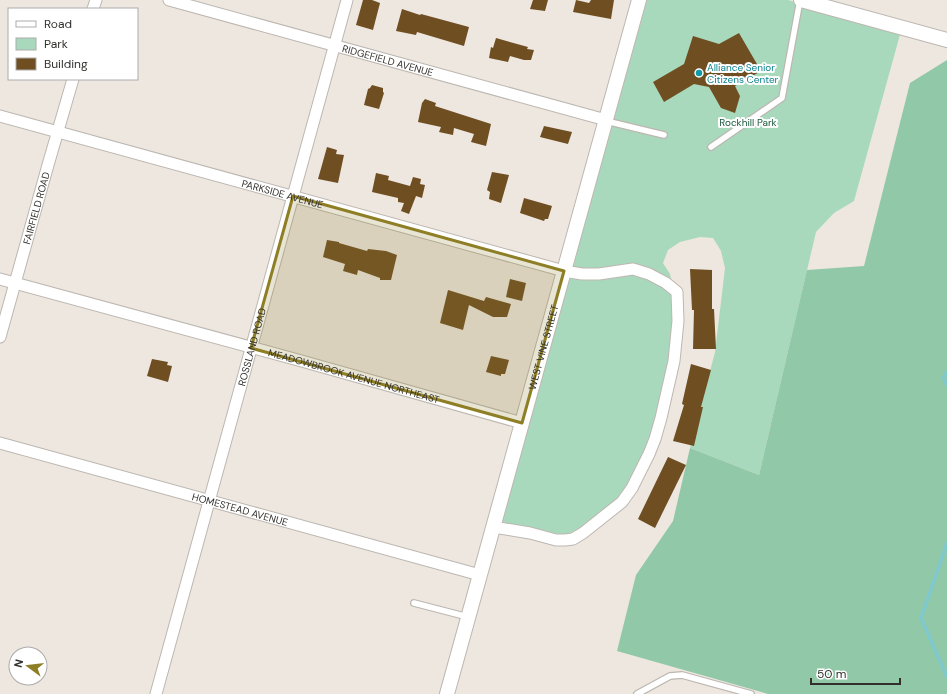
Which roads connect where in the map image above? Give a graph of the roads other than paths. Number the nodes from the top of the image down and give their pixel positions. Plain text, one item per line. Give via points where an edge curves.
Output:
1 (169, 0) edge
2 (347, 0) edge
3 (639, 0) edge
4 (801, 0) edge
5 (947, 40) edge
6 (334, 46) junction
7 (73, 80) edge
8 (0, 116) edge
9 (606, 120) junction
10 (57, 132) junction
11 (664, 135) dead end
12 (711, 147) dead end
13 (293, 196) junction
14 (564, 271) junction
15 (0, 279) edge
16 (15, 283) junction
17 (0, 337) edge
18 (251, 348) junction
19 (522, 423) junction
20 (0, 442) edge
21 (210, 500) junction
22 (493, 527) junction
23 (480, 575) junction
24 (414, 603) dead end
25 (469, 617) junction
26 (156, 694) edge
27 (447, 694) edge
28 (637, 694) edge
29 (751, 694) edge

1 - 6 street, RIDGEFIELD AVENUE
2 - 6 street, ROSSLAND ROAD
3 - 9 street, WEST VINE STREET
4 - 5 street
4 - 12 lane via 782,98
6 - 9 street, RIDGEFIELD AVENUE
6 - 13 street, ROSSLAND ROAD
7 - 10 street, FAIRFIELD ROAD
8 - 10 street, PARKSIDE AVENUE
9 - 11 lane
9 - 14 street, WEST VINE STREET
10 - 13 street, PARKSIDE AVENUE
10 - 16 street, FAIRFIELD ROAD
13 - 14 street, PARKSIDE AVENUE
13 - 18 street, ROSSLAND ROAD
14 - 19 street, WEST VINE STREET
14 - 22 street, PARKSIDE AVENUE via 599,274 633,269 656,277 677,292 678,321 674,361 655,439 641,472 622,502 583,534 573,539 556,540
15 - 16 street, MEADOWBROOK AVENUE NORTHEAST
16 - 17 street, FAIRFIELD ROAD
16 - 18 street, MEADOWBROOK AVENUE NORTHEAST
18 - 19 street, MEADOWBROOK AVENUE NORTHEAST
18 - 21 street, ROSSLAND ROAD
19 - 22 street, WEST VINE STREET
20 - 21 street, HOMESTEAD AVENUE
21 - 23 street, HOMESTEAD AVENUE
21 - 26 street, ROSSLAND ROAD
22 - 23 street, WEST VINE STREET
23 - 25 street, WEST VINE STREET
24 - 25 lane
25 - 27 street, WEST VINE STREET
28 - 29 lane via 670,676 682,675

